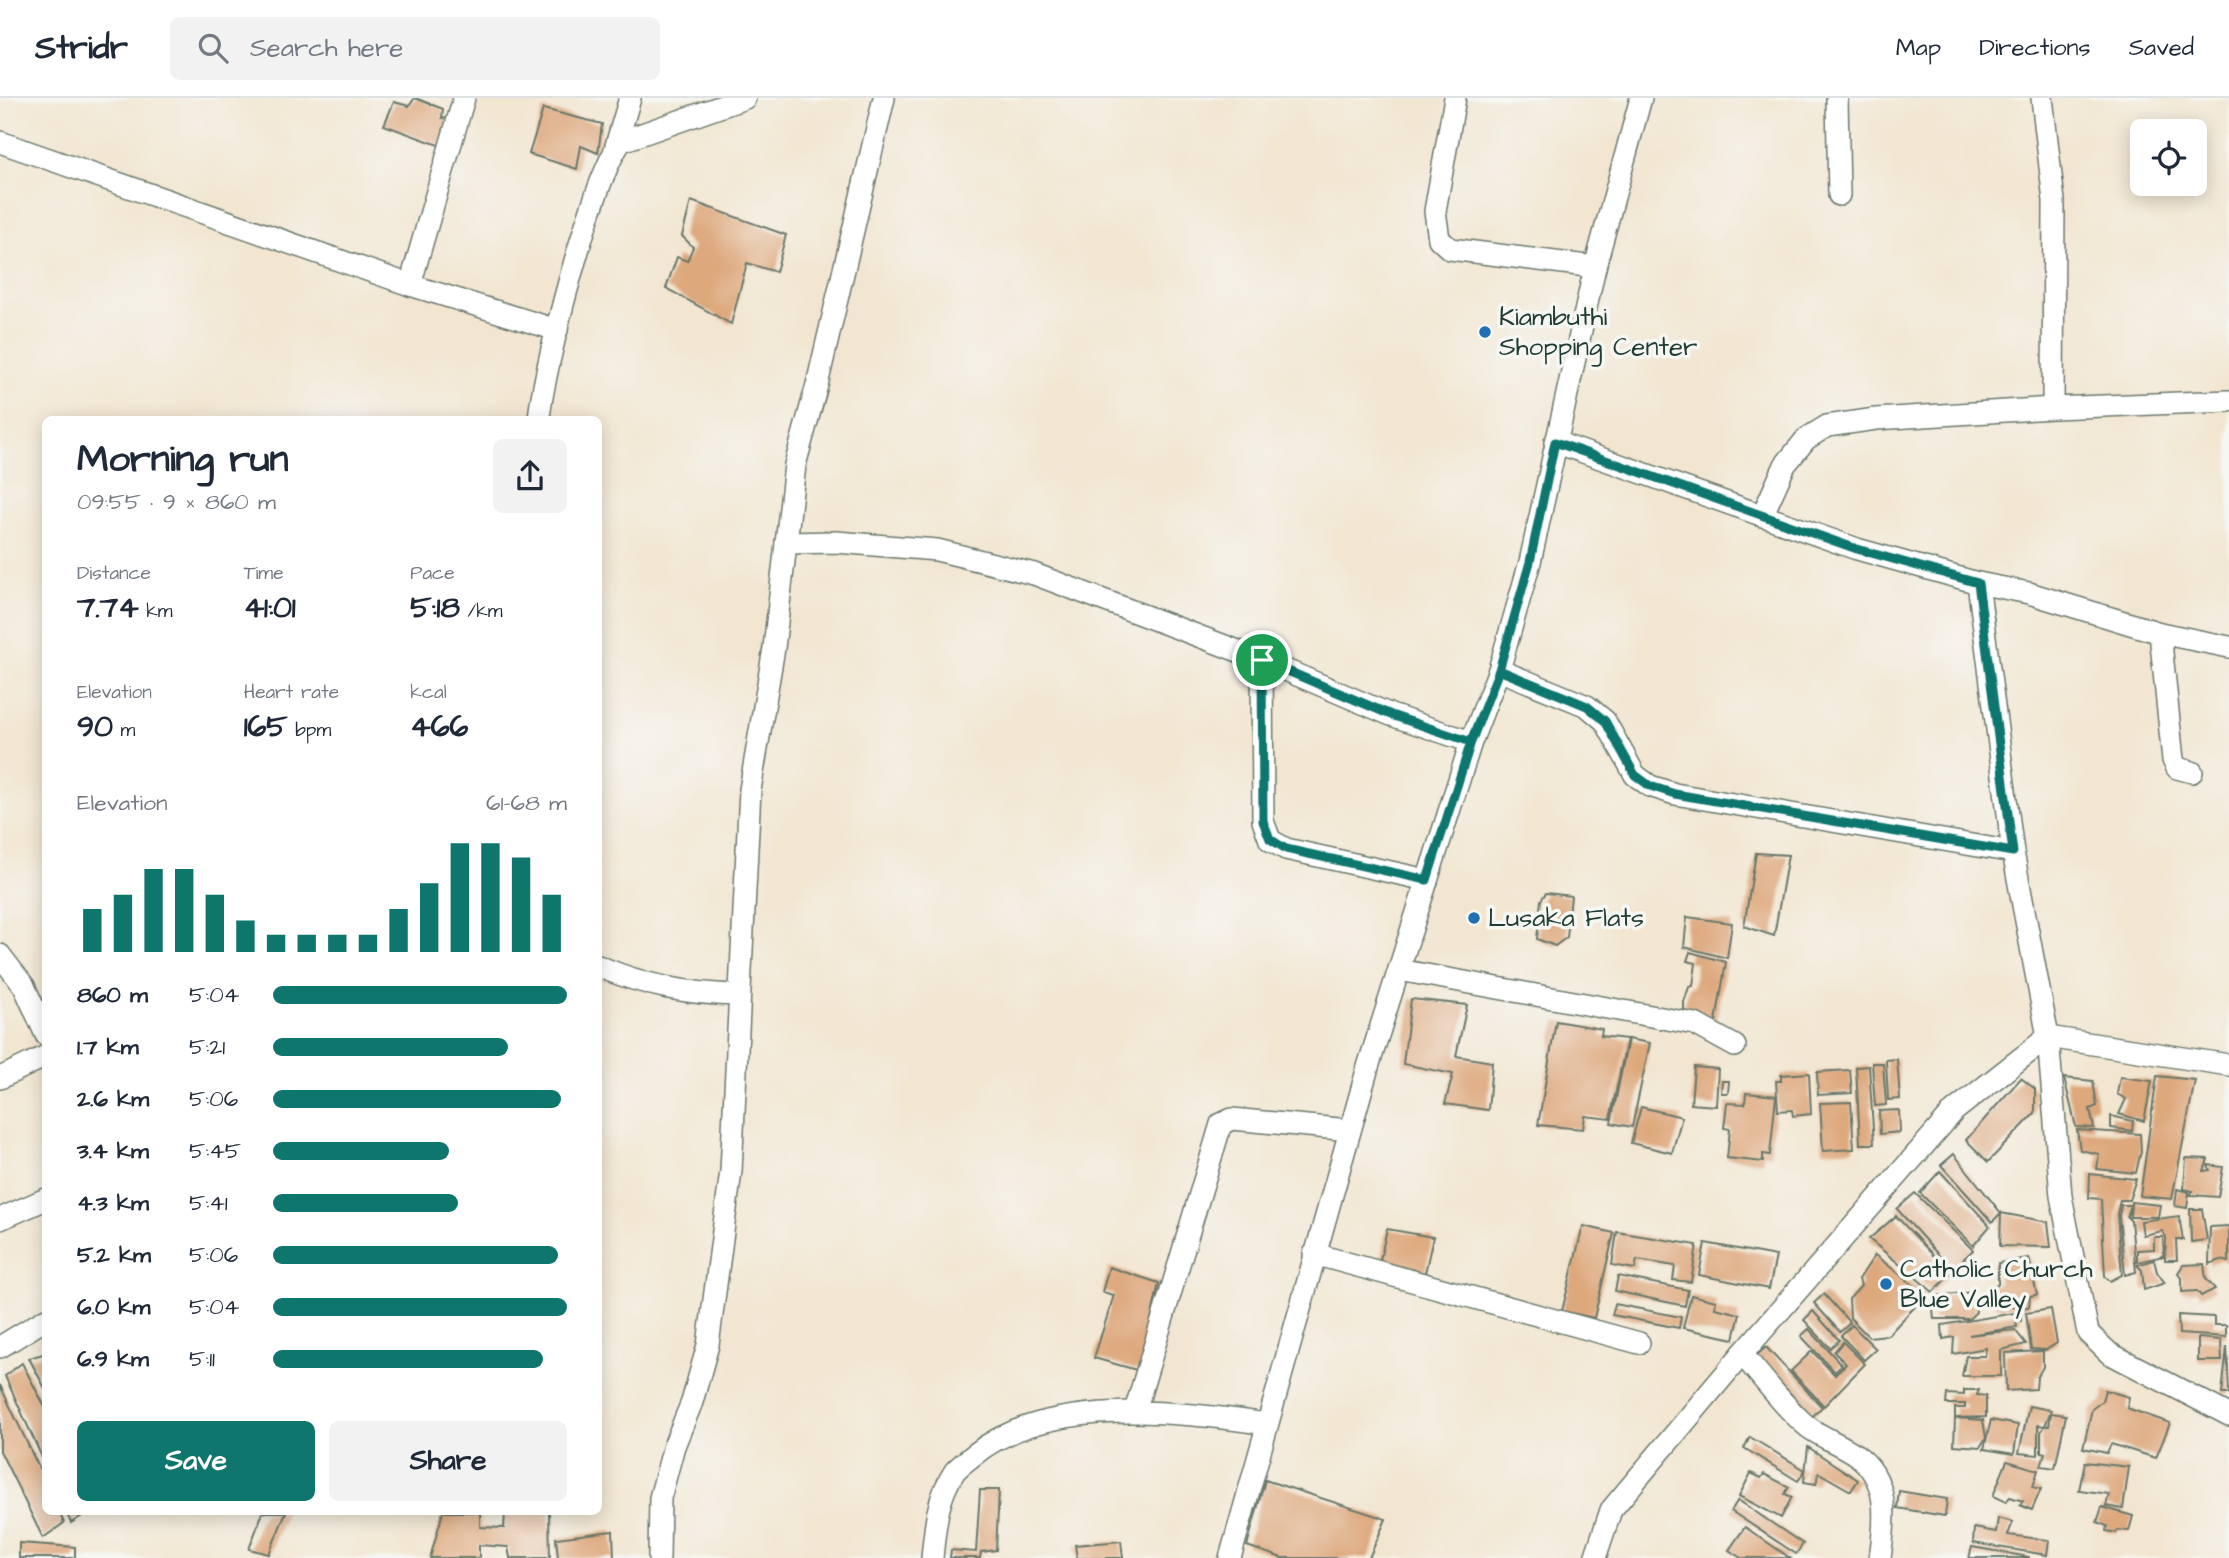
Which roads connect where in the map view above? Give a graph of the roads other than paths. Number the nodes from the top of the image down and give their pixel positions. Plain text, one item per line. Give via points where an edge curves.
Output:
1 (464, 98) edge
2 (629, 98) edge
3 (746, 98) edge
4 (884, 98) edge
5 (1455, 98) edge
6 (1641, 98) edge
7 (1838, 98) edge
8 (2042, 98) edge
9 (0, 142) edge
10 (615, 149) junction
11 (1839, 195) dead end
12 (1595, 267) junction
13 (410, 285) junction
14 (557, 330) junction
15 (2229, 401) edge
16 (2053, 408) junction
17 (539, 416) edge
18 (1555, 442) junction
19 (1762, 516) junction
20 (786, 543) junction
21 (1978, 583) junction
22 (2160, 634) junction
23 (2229, 647) edge
24 (1262, 660) junction
25 (1499, 670) junction
26 (1471, 742) junction
27 (2192, 772) dead end
28 (2013, 852) junction
29 (1427, 880) junction
30 (2, 961) edge
31 (602, 968) edge
32 (1399, 970) junction
33 (739, 995) junction
34 (42, 1026) edge
35 (2048, 1037) junction
36 (1735, 1046) dead end
37 (42, 1058) edge
38 (2229, 1065) edge
39 (0, 1078) edge
40 (1350, 1130) junction
41 (42, 1201) edge
42 (0, 1219) edge
43 (1314, 1254) junction
44 (42, 1321) edge
45 (1639, 1343) dead end
46 (0, 1347) edge
47 (1742, 1354) junction
48 (1135, 1411) junction
49 (2229, 1415) edge
50 (1265, 1424) junction
51 (659, 1558) edge
52 (932, 1558) edge
53 (1230, 1558) edge
54 (1595, 1558) edge
55 (1880, 1558) edge

1 - 13 street
2 - 10 street
3 - 10 street via 622,141
4 - 20 street via 795,465
5 - 12 street via 1435,211 1439,239 1451,249
6 - 12 street
7 - 11 street
8 - 16 street via 2054,201
9 - 13 street
10 - 14 street via 600,183
12 - 18 street
13 - 14 street
14 - 17 street
15 - 16 street
16 - 19 street via 1827,426 1806,439 1785,465
18 - 19 street
18 - 25 street via 1530,562
19 - 21 street
20 - 24 street via 937,550 1034,575
20 - 33 street via 750,790
21 - 22 street via 2029,593
21 - 28 street
22 - 23 street
22 - 27 street via 2173,760 2177,768
24 - 26 street via 1391,715
24 - 29 street via 1263,821 1270,839 1286,849
25 - 26 street
25 - 28 street via 1587,706 1605,721 1635,775 1650,786
26 - 29 street
28 - 35 street
29 - 32 street
30 - 34 street via 24,986
31 - 33 street via 637,982 692,994
32 - 36 street via 1676,1020 1715,1033
32 - 40 street
33 - 51 street via 732,1171 708,1345 660,1498
35 - 38 street
35 - 47 street via 1954,1111
35 - 49 street via 2062,1196 2088,1333 2109,1353
37 - 39 street
40 - 43 street
40 - 48 street via 1232,1119 1221,1124
41 - 42 street
43 - 45 street
43 - 50 street
44 - 46 street
47 - 54 street via 1611,1510
47 - 55 street via 1806,1425 1855,1454 1878,1477 1885,1522
48 - 50 street via 1198,1413
48 - 52 street via 1052,1420 1015,1429 985,1446 956,1469 940,1499
50 - 53 street

